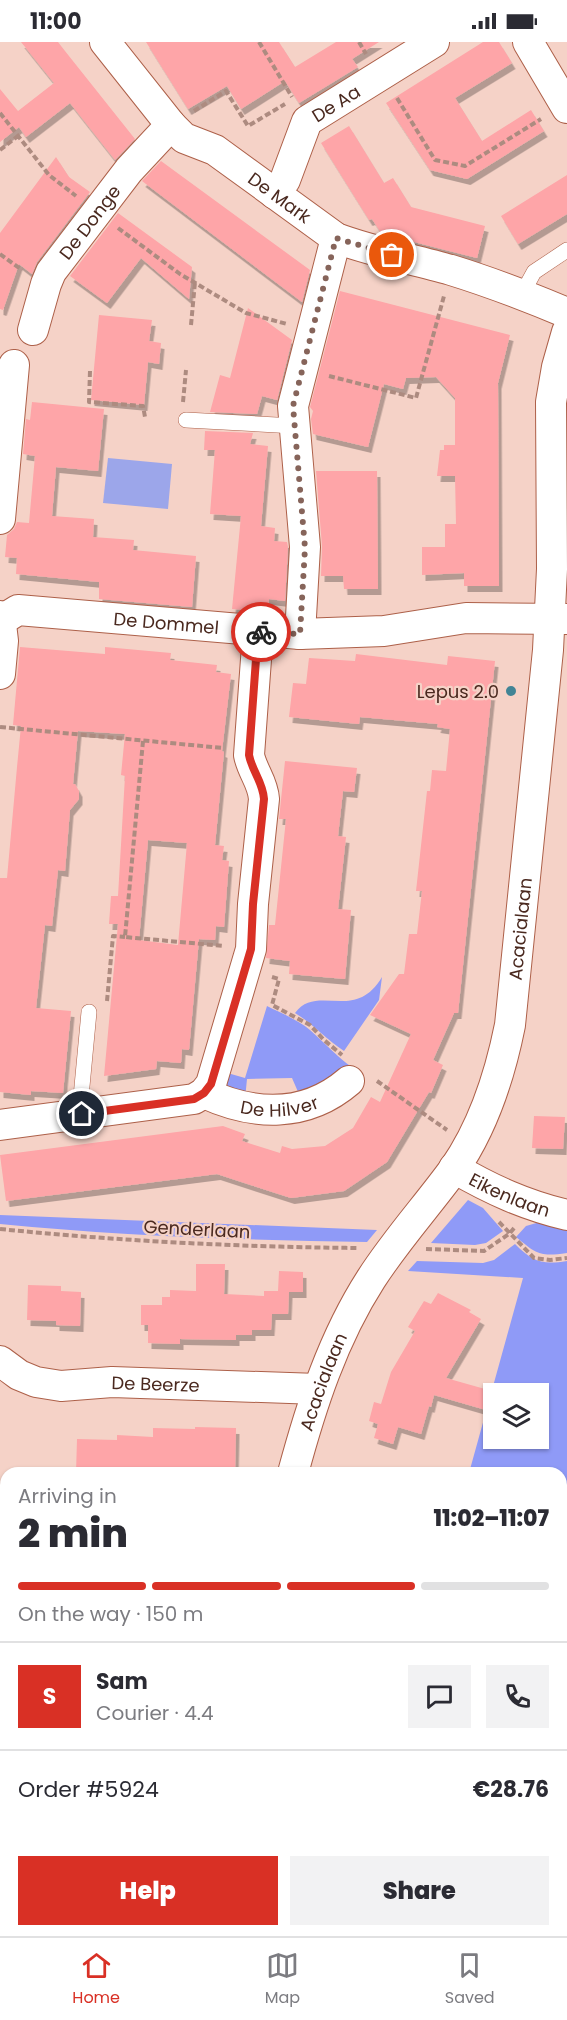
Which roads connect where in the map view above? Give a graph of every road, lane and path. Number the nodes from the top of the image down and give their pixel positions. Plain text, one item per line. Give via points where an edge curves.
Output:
1 (105, 42) edge
2 (260, 42) edge
3 (434, 42) edge
4 (530, 44) edge
5 (383, 75) junction
6 (566, 106) edge
7 (0, 113) edge
8 (171, 125) junction
9 (18, 136) junction
10 (0, 150) edge
11 (275, 194) junction
12 (96, 212) junction
13 (336, 238) junction
14 (567, 250) edge
15 (451, 270) junction
16 (195, 282) junction
17 (522, 294) junction
18 (567, 313) edge
19 (191, 325) dead end
20 (33, 330) dead end
21 (312, 330) junction
22 (567, 332) edge
23 (14, 366) dead end
24 (302, 369) junction
25 (186, 370) dead end
26 (90, 371) dead end
27 (184, 415) joint
28 (145, 417) dead end
29 (295, 426) junction
30 (0, 519) edge
31 (0, 619) edge
32 (558, 619) edge
33 (258, 632) junction
34 (300, 634) junction
35 (0, 674) edge
36 (0, 727) edge
37 (143, 741) junction
38 (249, 750) junction
39 (125, 937) junction
40 (251, 949) junction
41 (89, 1011) joint
42 (350, 1081) dead end
43 (204, 1093) junction
44 (82, 1114) junction
45 (0, 1125) edge
46 (454, 1168) junction
47 (567, 1215) edge
48 (0, 1229) edge
49 (393, 1248) junction
50 (567, 1258) edge
51 (0, 1361) edge
52 (318, 1389) junction
53 (295, 1467) edge

1 - 8 street, De Mark
2 - 8 path via 293,99 248,126 226,91
3 - 5 street, De Aa
4 - 6 street
5 - 6 path via 435,160 465,166
5 - 11 street, De Aa via 307,121 285,180
7 - 9 path
8 - 11 street, De Mark via 184,138 215,150
8 - 12 street, De Donge
9 - 10 path
9 - 12 path via 49,175
11 - 13 street, De Mark
12 - 16 path
12 - 20 street, De Donge via 51,272
13 - 15 street, De Mark
13 - 21 street
14 - 17 lane via 534,272
15 - 17 street, De Mark
15 - 24 path via 416,398
16 - 19 path
16 - 21 path via 246,313
17 - 18 street, De Mark
21 - 24 street
22 - 32 street, Acacialaan via 551,402 552,569
23 - 30 street
24 - 29 street via 293,406
25 - 27 path
26 - 28 path via 89,402 143,406
27 - 29 lane
29 - 34 street via 305,548
31 - 33 street, De Dommel via 18,610
31 - 35 street
32 - 34 street, De Dommel via 466,618 384,631
32 - 46 street, Acacialaan via 548,650 510,1025 488,1102
33 - 34 street, De Dommel
33 - 38 street
36 - 37 path
37 - 38 path
37 - 39 path
38 - 40 street via 264,799
39 - 40 path
39 - 41 path via 113,936 106,1013
40 - 43 street via 211,1084
41 - 44 lane
42 - 43 street, De Hilver via 320,1100 284,1110 247,1108
43 - 44 street via 194,1099
44 - 45 street
46 - 47 street, Eikenlaan via 533,1207
46 - 49 street, Acacialaan
48 - 49 path, Genderlaan via 275,1247
49 - 50 path via 484,1251 509,1234 534,1258
49 - 52 street, Acacialaan via 350,1316
51 - 52 street, De Beerze via 36,1382 61,1386 112,1382
52 - 53 street, Acacialaan

